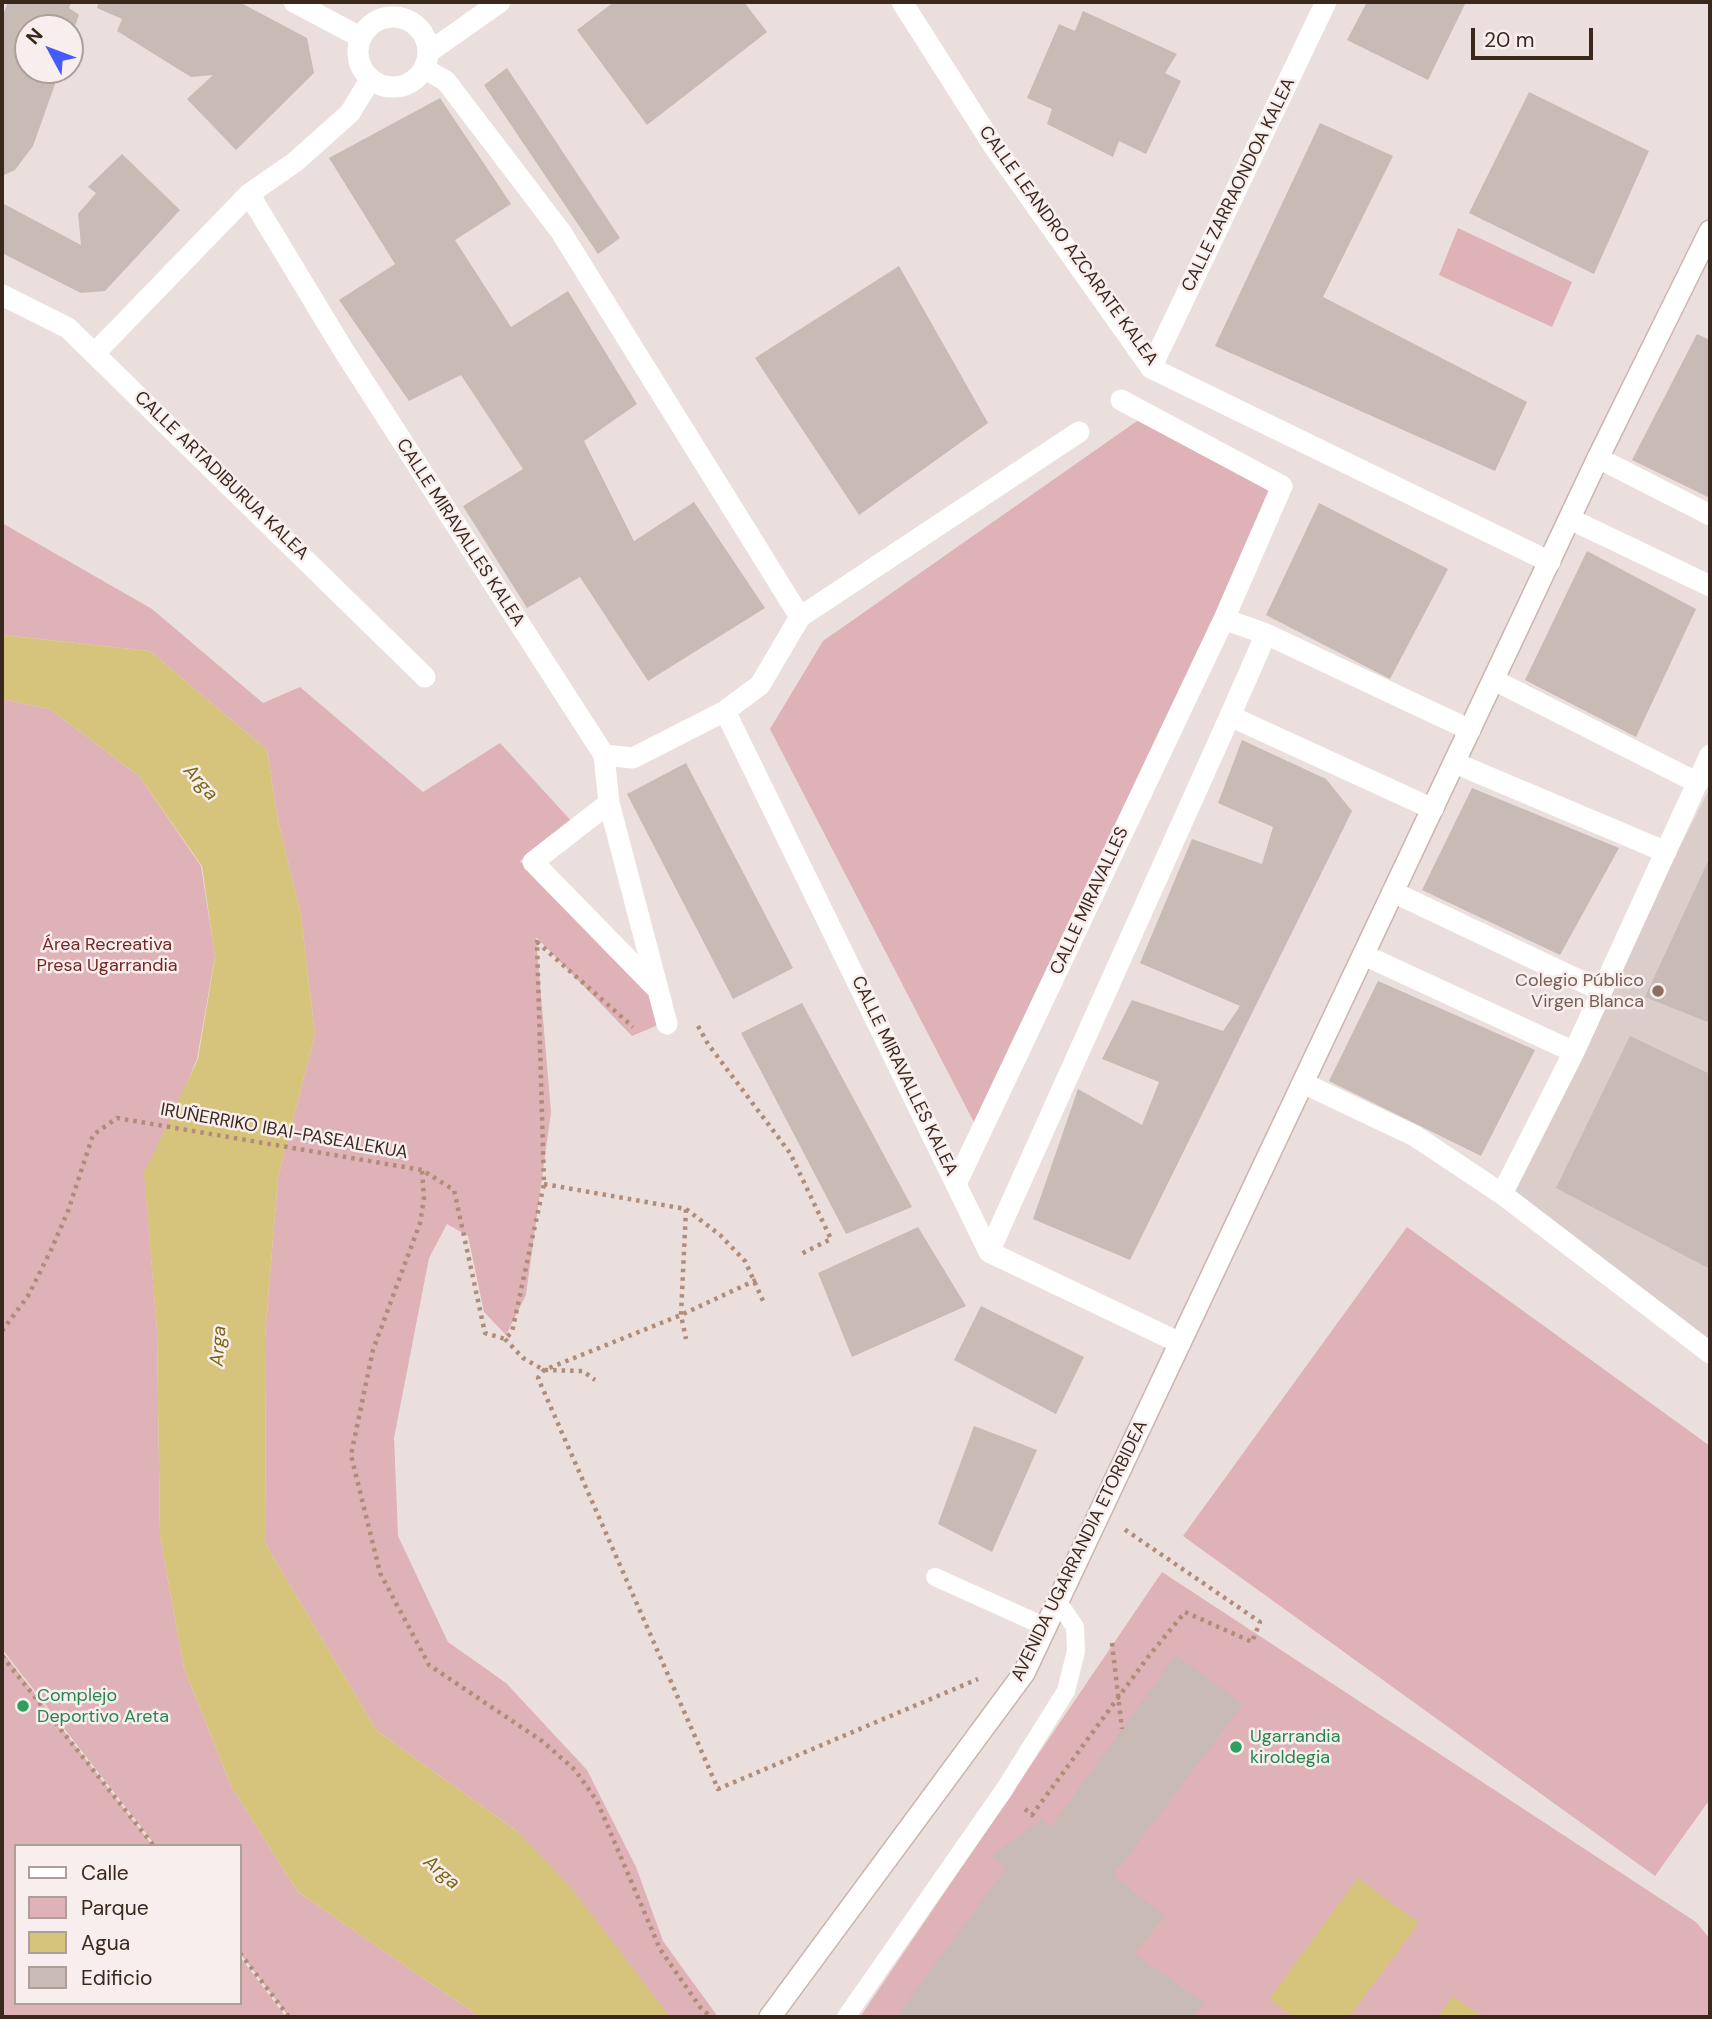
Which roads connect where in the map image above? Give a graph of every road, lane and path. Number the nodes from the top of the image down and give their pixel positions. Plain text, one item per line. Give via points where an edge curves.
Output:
1 (295, 2) edge
2 (500, 2) edge
3 (902, 2) edge
4 (1326, 2) edge
5 (405, 10) edge
6 (360, 37) junction
7 (427, 60) junction
8 (370, 80) junction
9 (249, 194) junction
10 (1710, 231) edge
11 (2, 295) edge
12 (95, 353) junction
13 (1151, 368) junction
14 (1121, 400) dead end
15 (1079, 432) dead end
16 (1598, 458) junction
17 (1710, 515) edge
18 (1570, 519) junction
19 (1550, 562) junction
20 (1710, 586) edge
21 (800, 617) junction
22 (1224, 618) junction
23 (1266, 634) junction
24 (425, 677) dead end
25 (1494, 680) junction
26 (725, 711) junction
27 (1230, 716) junction
28 (1470, 730) junction
29 (604, 755) junction
30 (1710, 755) edge
31 (1455, 763) junction
32 (1698, 783) junction
33 (609, 803) junction
34 (1433, 809) junction
35 (1666, 852) junction
36 (1394, 892) junction
37 (1364, 955) junction
38 (658, 990) junction
39 (1602, 991) junction
40 (695, 1021) dead end
41 (667, 1024) joint
42 (1574, 1052) junction
43 (1303, 1083) junction
44 (422, 1170) junction
45 (544, 1184) junction
46 (956, 1184) junction
47 (1502, 1194) junction
48 (686, 1209) junction
49 (989, 1252) junction
50 (801, 1255) dead end
51 (756, 1280) junction
52 (764, 1303) dead end
53 (681, 1315) junction
54 (2, 1331) edge
55 (505, 1339) junction
56 (685, 1339) dead end
57 (1180, 1343) junction
58 (1710, 1353) edge
59 (544, 1370) junction
60 (594, 1380) dead end
61 (1100, 1513) junction
62 (935, 1577) dead end
63 (1058, 1602) junction
64 (1046, 1627) junction
65 (1112, 1643) dead end
66 (2, 1657) edge
67 (978, 1679) dead end
68 (1122, 1729) dead end
69 (1004, 1790) junction
70 (152, 1844) edge
71 (242, 1956) edge
72 (289, 2017) edge
73 (710, 2017) edge
74 (770, 2017) edge
75 (846, 2017) edge

1 - 6 street
2 - 7 street
3 - 13 street, CALLE LEANDRO AZCARATE KALEA via 995,148
4 - 13 street, CALLE ZARRAONDOA KALEA
5 - 6 street via 377,20
5 - 7 street via 421,30
6 - 8 street via 359,60
7 - 8 street via 413,82 403,86 380,86
7 - 21 street via 561,232
8 - 9 street via 350,113 295,162
9 - 12 street
9 - 29 street, CALLE MIRAVALLES KALEA via 344,351
10 - 16 street, AVENIDA UGARRANDIA ETORBIDEA
11 - 12 street, CALLE ARTADIBURUA KALEA via 68,328
12 - 24 street, CALLE ARTADIBURUA KALEA
13 - 19 street, CALLE LEANDRO AZCARATE KALEA
14 - 22 street, CALLE MIRAVALLES via 1282,486
15 - 21 street
16 - 17 street
16 - 18 street, AVENIDA UGARRANDIA ETORBIDEA
18 - 19 street, AVENIDA UGARRANDIA ETORBIDEA
18 - 20 street
19 - 25 street, AVENIDA UGARRANDIA ETORBIDEA
21 - 26 street via 760,685
22 - 23 street
22 - 46 street, CALLE MIRAVALLES
23 - 27 street
23 - 28 street
25 - 28 street, AVENIDA UGARRANDIA ETORBIDEA
25 - 32 street
26 - 29 street via 633,758
26 - 46 street, CALLE MIRAVALLES KALEA
27 - 34 street
27 - 49 street
28 - 31 street, AVENIDA UGARRANDIA ETORBIDEA
29 - 33 street
30 - 32 street
31 - 34 street, AVENIDA UGARRANDIA ETORBIDEA
31 - 35 street
32 - 35 street
33 - 38 street
33 - 38 street via 533,862
34 - 36 street, AVENIDA UGARRANDIA ETORBIDEA
35 - 39 street
36 - 37 street, AVENIDA UGARRANDIA ETORBIDEA
36 - 39 street
37 - 42 street
37 - 43 street, AVENIDA UGARRANDIA ETORBIDEA
38 - 41 street
39 - 42 street
40 - 50 path via 790,1153 831,1239
41 - 45 path via 642,1035 537,942
42 - 47 street
43 - 47 street via 1415,1136
43 - 57 street, AVENIDA UGARRANDIA ETORBIDEA
44 - 54 path, IRUÑERRIKO IBAI-PASEALEKUA via 117,1118 93,1135 51,1250 28,1296
44 - 55 path via 454,1190 485,1333
44 - 73 path, IRUÑERRIKO IBAI-PASEALEKUA via 420,1223 373,1350 351,1455 380,1573 429,1665 542,1741 575,1770 597,1801 660,1950
45 - 48 path
45 - 55 path via 512,1332
46 - 49 street, CALLE MIRAVALLES KALEA
47 - 58 street
48 - 51 path via 745,1261
48 - 53 path
49 - 57 street
51 - 52 path
51 - 53 path
53 - 56 path
53 - 59 path
55 - 59 path via 523,1359
57 - 61 street, AVENIDA UGARRANDIA ETORBIDEA
59 - 60 path via 583,1371
59 - 67 path via 538,1378 718,1788
61 - 63 street, AVENIDA UGARRANDIA ETORBIDEA
61 - 69 path via 1260,1622 1252,1642 1185,1612 1032,1815
62 - 64 lane
63 - 64 street, AVENIDA UGARRANDIA ETORBIDEA
63 - 69 lane via 1075,1627 1076,1651 1066,1691
64 - 74 street, AVENIDA UGARRANDIA ETORBIDEA via 1024,1673
65 - 68 path, bridge
66 - 70 path
69 - 75 lane
71 - 72 path

